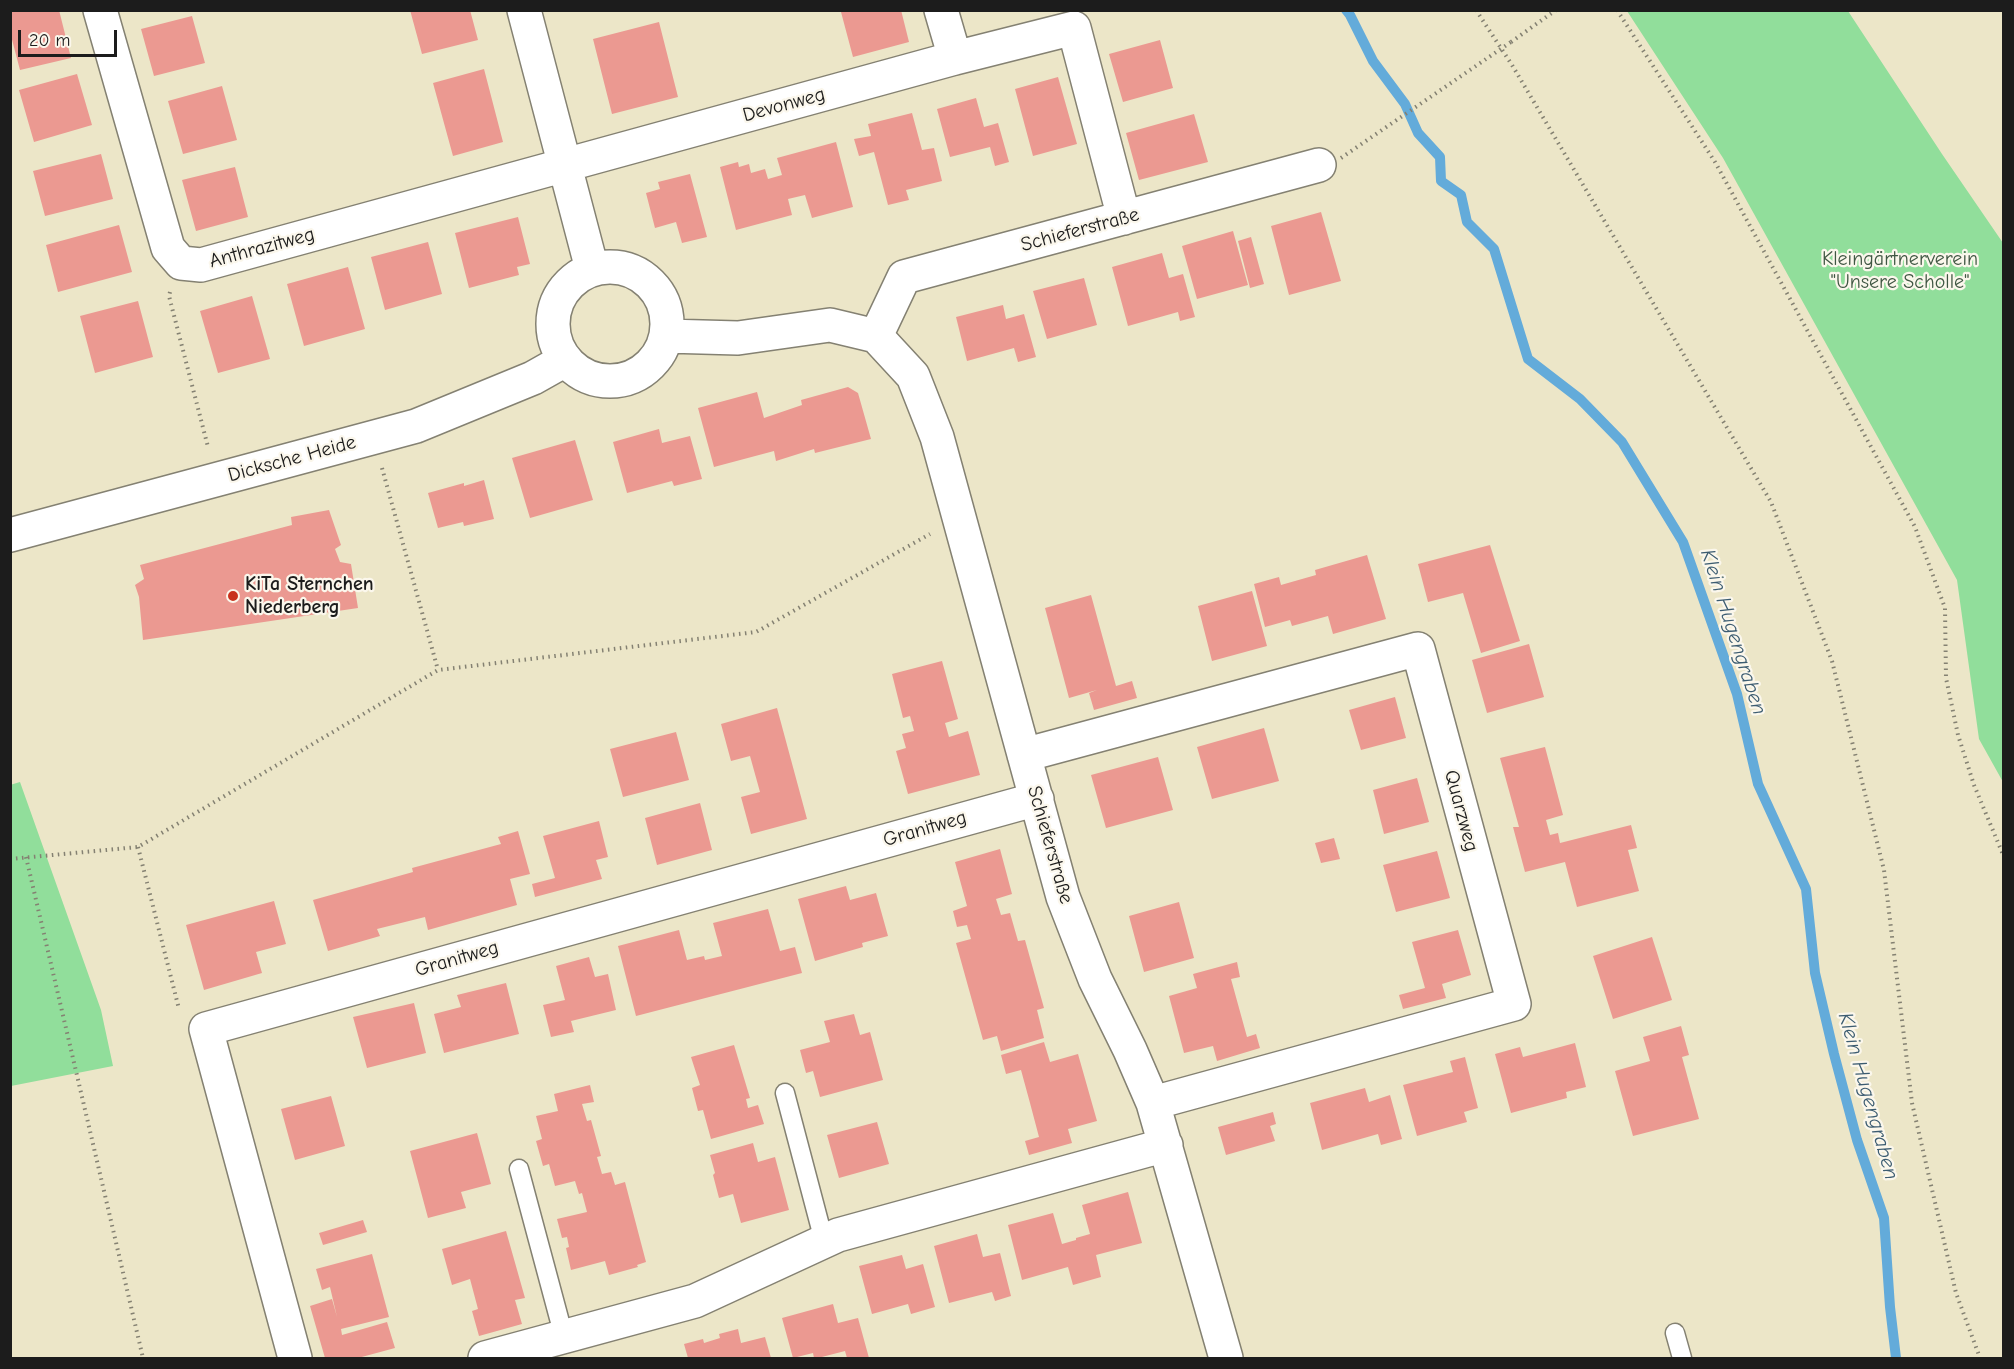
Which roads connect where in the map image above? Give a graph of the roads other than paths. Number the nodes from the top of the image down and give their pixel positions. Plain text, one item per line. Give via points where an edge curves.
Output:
1 (100, 10) edge
2 (524, 10) edge
3 (941, 10) edge
4 (955, 58) junction
5 (1330, 162) road end
6 (566, 165) junction
7 (1124, 218) junction
8 (592, 269) junction
9 (666, 336) junction
10 (876, 336) junction
11 (565, 360) junction
12 (10, 535) edge
13 (1024, 755) junction
14 (1036, 798) junction
15 (785, 1093) dead end
16 (1153, 1103) junction
17 (1166, 1145) junction
18 (519, 1169) dead end
19 (824, 1241) junction
20 (1675, 1333) dead end
21 (564, 1336) junction
22 (295, 1359) edge
23 (485, 1359) edge
24 (1226, 1359) edge
25 (1682, 1359) edge

1 - 6 street, Anthrazitweg via 168,248 181,263 201,265
2 - 6 street
3 - 4 street
4 - 6 street, Devonweg
4 - 7 street, Devonweg via 1074,28
5 - 7 street, Schieferstraße
6 - 8 street
7 - 10 street, Schieferstraße via 904,277
8 - 9 street via 612,266 632,270 648,281 661,297 667,316
8 - 11 street via 563,291 555,308 552,326
9 - 10 street via 738,339 830,325
9 - 11 street via 660,353 648,367 614,382 596,380
10 - 13 street, Schieferstraße via 913,376 937,437
11 - 12 street, Dicksche Heide via 533,378 416,426
13 - 14 street, Schieferstraße
13 - 16 street, Quarzweg via 1418,649 1514,1004
14 - 16 street, Schieferstraße via 1067,908 1095,979
14 - 22 street, Granitweg via 206,1029
15 - 19 lane
16 - 17 street, Schieferstraße
17 - 19 street
17 - 24 street, Schieferstraße
18 - 21 lane
19 - 21 street via 696,1301
20 - 25 lane
21 - 23 street

